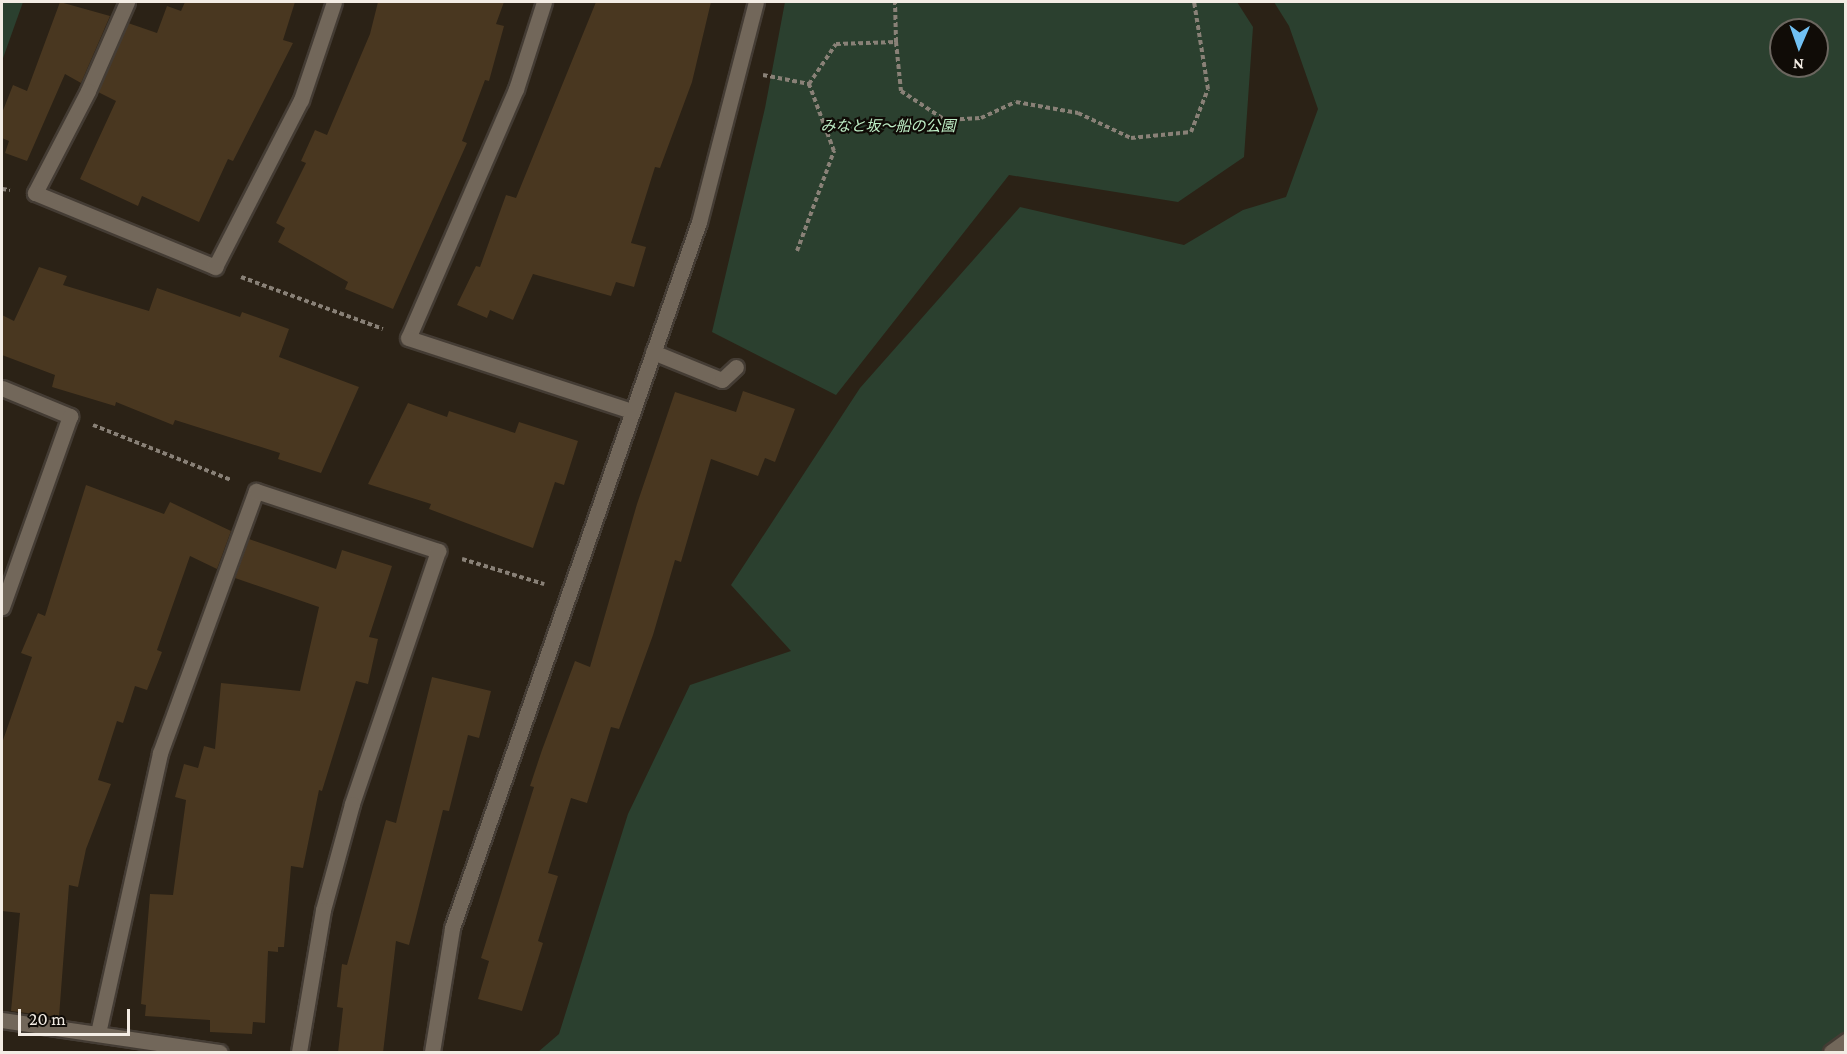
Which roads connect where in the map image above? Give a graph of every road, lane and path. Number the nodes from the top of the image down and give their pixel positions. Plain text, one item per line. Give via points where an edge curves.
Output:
1 (127, 2) edge
2 (334, 2) edge
3 (544, 2) edge
4 (756, 2) edge
5 (895, 2) edge
6 (1194, 2) edge
7 (896, 42) junction
8 (739, 71) junction
9 (808, 84) junction
10 (797, 251) dead end
11 (215, 267) junction
12 (408, 338) junction
13 (653, 352) junction
14 (736, 367) dead end
15 (2, 388) edge
16 (632, 411) junction
17 (70, 416) junction
18 (256, 491) junction
19 (438, 551) junction
20 (570, 593) junction
21 (2, 607) edge
22 (2, 1020) edge
23 (98, 1033) junction
24 (1845, 1041) edge
25 (220, 1053) edge
26 (299, 1053) edge
27 (432, 1053) edge
28 (1831, 1053) edge

1 - 11 street via 88,91 35,193
2 - 11 street via 301,100
3 - 12 street via 516,89
4 - 8 street
5 - 7 path
6 - 7 path via 1208,89 1191,132 1131,138 1078,112 1016,102 981,118 945,120 901,91
7 - 9 path via 836,44
8 - 9 path
8 - 13 street via 699,222
9 - 10 path via 834,151
11 - 12 path
12 - 16 street
13 - 14 street via 722,380
13 - 16 street
15 - 17 street
16 - 20 street
17 - 18 path
17 - 21 street
18 - 19 street
18 - 23 street via 160,753
19 - 20 path
19 - 26 street via 352,804 322,910
20 - 27 street via 452,928
22 - 23 street
23 - 25 street
24 - 28 street

